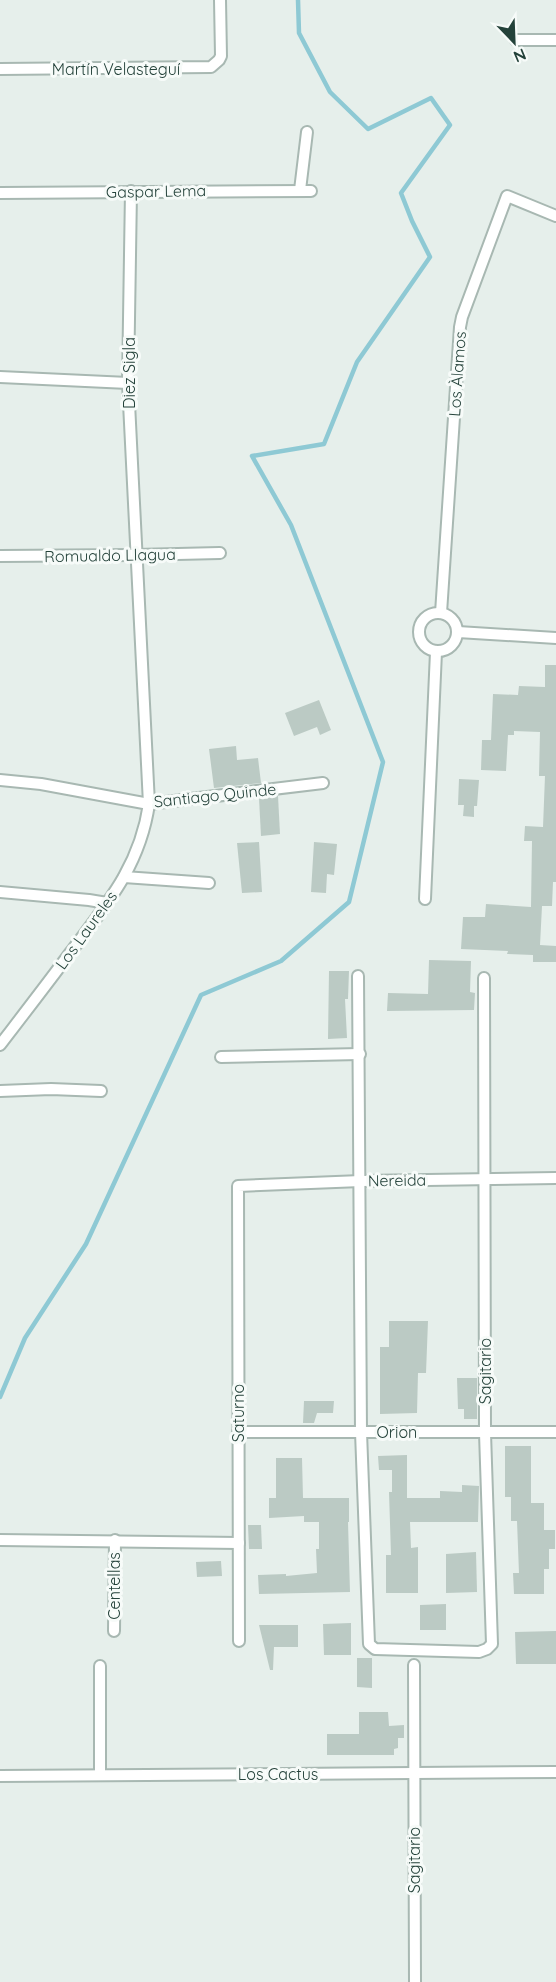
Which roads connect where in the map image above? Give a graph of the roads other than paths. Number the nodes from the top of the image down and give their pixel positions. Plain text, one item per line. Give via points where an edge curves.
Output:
1 (220, 0) edge
2 (516, 40) dead end
3 (556, 40) edge
4 (0, 69) edge
5 (307, 132) dead end
6 (131, 191) junction
7 (0, 193) edge
8 (556, 216) edge
9 (0, 377) edge
10 (128, 383) junction
11 (220, 553) dead end
12 (135, 555) junction
13 (0, 556) edge
14 (441, 613) junction
15 (458, 632) junction
16 (556, 638) edge
17 (436, 652) junction
18 (0, 780) edge
19 (323, 783) dead end
20 (149, 804) junction
21 (124, 877) junction
22 (209, 883) dead end
23 (0, 892) edge
24 (425, 898) dead end
25 (108, 903) junction
26 (358, 976) dead end
27 (484, 978) dead end
28 (0, 1046) edge
29 (360, 1054) junction
30 (221, 1057) dead end
31 (0, 1091) edge
32 (101, 1091) dead end
33 (486, 1178) junction
34 (556, 1178) edge
35 (361, 1181) junction
36 (238, 1186) joint
37 (238, 1432) junction
38 (361, 1432) junction
39 (556, 1432) edge
40 (485, 1433) junction
41 (0, 1540) edge
42 (115, 1540) junction
43 (239, 1543) junction
44 (114, 1631) dead end
45 (239, 1641) dead end
46 (414, 1665) dead end
47 (100, 1666) dead end
48 (556, 1772) edge
49 (414, 1773) junction
50 (100, 1775) junction
51 (0, 1776) edge
52 (415, 1982) edge

1 - 4 street, Martín Velasteguí via 219,60 206,68
2 - 3 street
5 - 6 street, Gaspar Lema via 306,190
6 - 7 street, Gaspar Lema
6 - 10 street, Diez Sigla
8 - 14 street, Los Àlamos via 507,196 462,317
9 - 10 street
10 - 12 street, Diez Sigla
11 - 12 street, Romualdo Llagua
12 - 13 street, Romualdo Llagua
12 - 20 street, Diez Sigla
14 - 15 street via 453,620
14 - 17 street via 429,615 418,630 421,642
15 - 16 street
15 - 17 street via 448,649
17 - 24 street
18 - 20 street, Santiago Quinde
19 - 20 street, Santiago Quinde
20 - 21 street, Los Laureles via 145,829
21 - 22 street
21 - 25 street, Los Laureles
23 - 25 street
25 - 28 street, Los Laureles
26 - 29 street
27 - 33 street, Sagitario
29 - 30 street
29 - 35 street
31 - 32 street
33 - 34 street, Nereida
33 - 35 street, Nereida
33 - 40 street, Sagitario
35 - 36 street, Nereida
35 - 38 street
36 - 37 street, Saturno
37 - 38 street, Orion
37 - 43 street, Saturno
38 - 40 street, Orion
38 - 40 street, Sagitario via 369,1644 375,1648 479,1652 492,1644
39 - 40 street, Orion
41 - 42 street
42 - 43 street
42 - 44 street, Centellas
43 - 45 street, Saturno
46 - 49 street, Sagitario
47 - 50 street
48 - 49 street, Los Cactus
49 - 50 street, Los Cactus
49 - 52 street, Sagitario
50 - 51 street, Los Cactus

